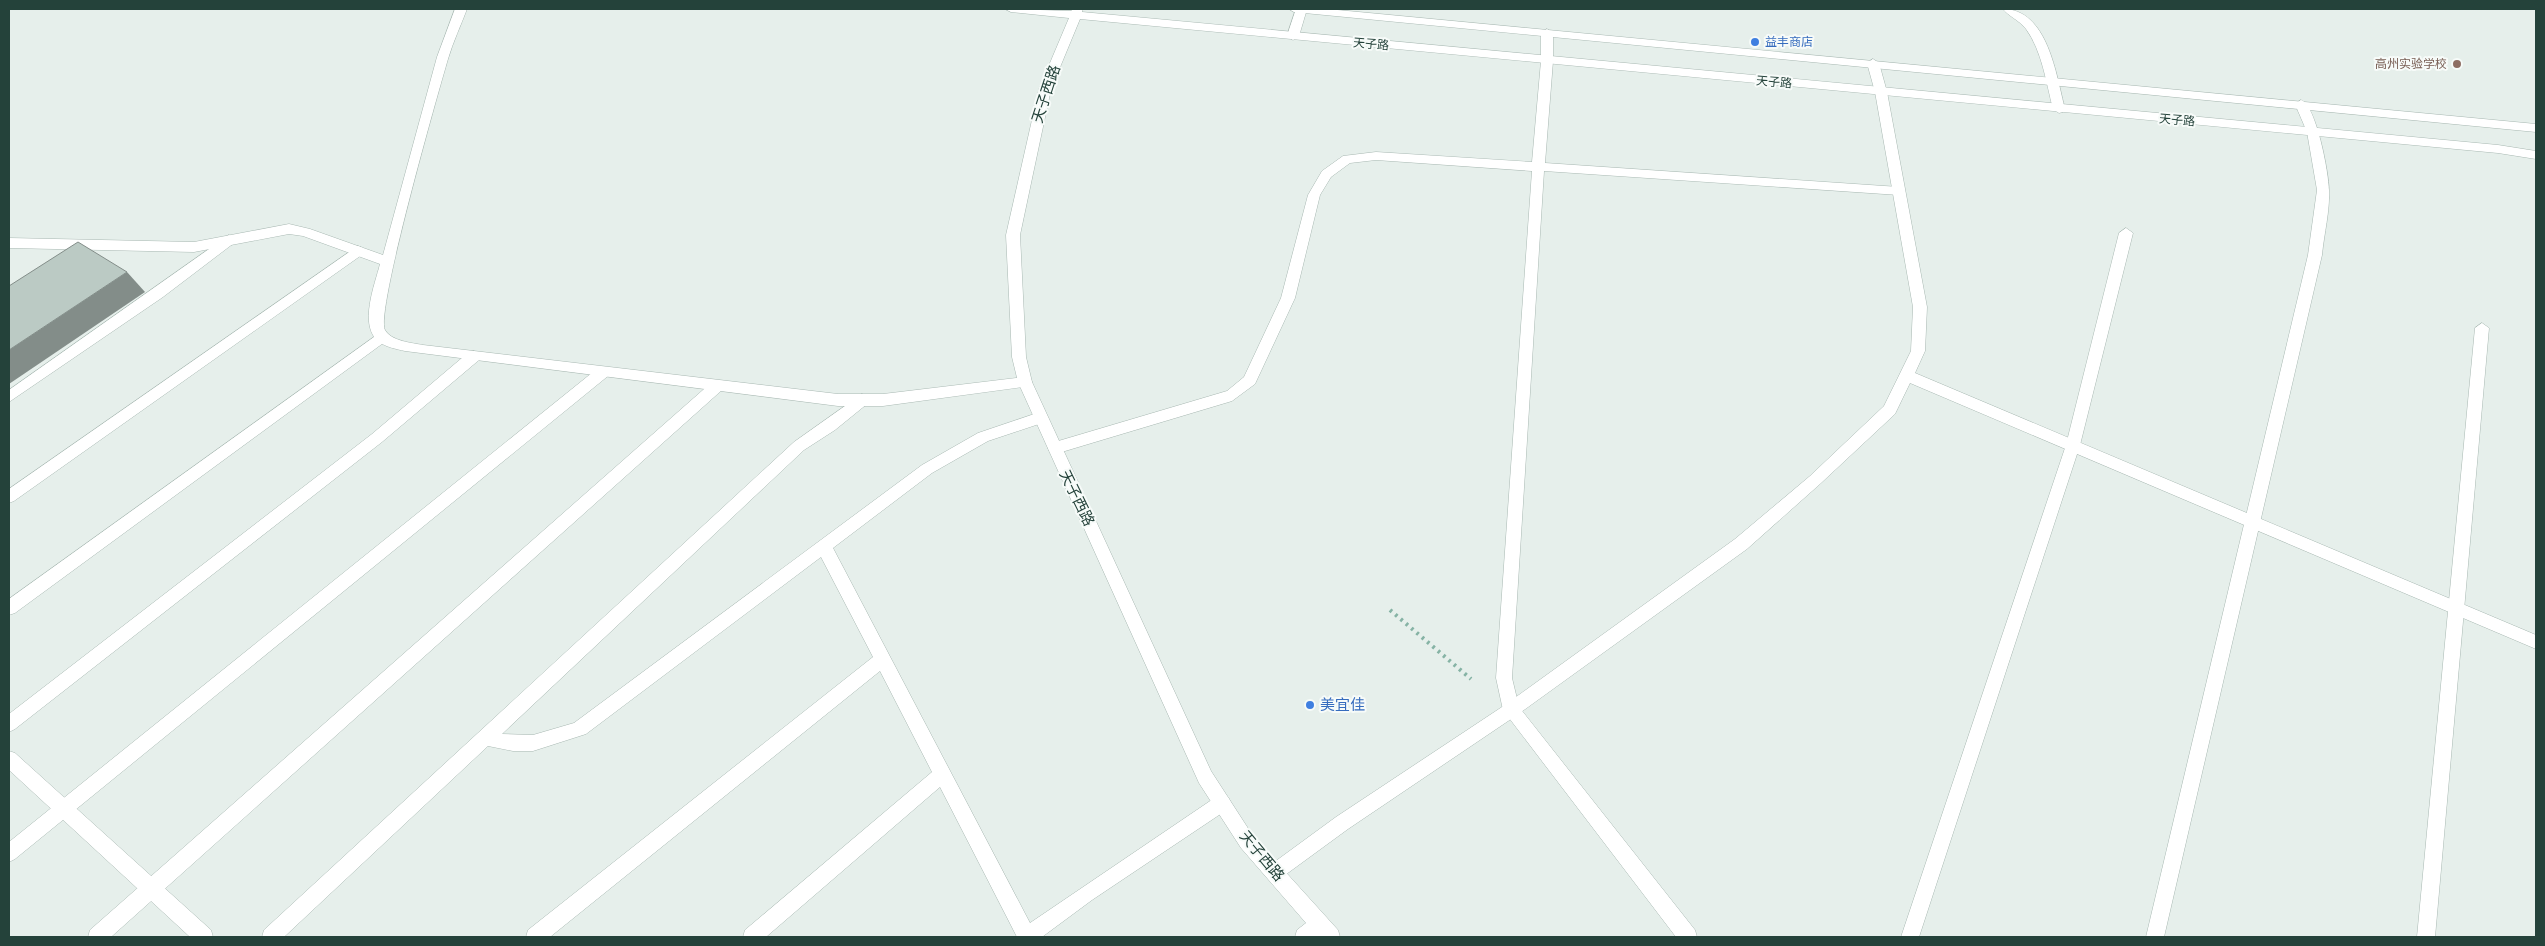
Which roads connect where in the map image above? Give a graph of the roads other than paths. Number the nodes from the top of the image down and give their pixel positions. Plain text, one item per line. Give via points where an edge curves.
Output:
1 (461, 9) edge
2 (1011, 9) edge
3 (1294, 9) edge
4 (1301, 9) edge
5 (2008, 9) edge
6 (1077, 12) edge
7 (1547, 33) junction
8 (1293, 36) junction
9 (1547, 61) junction
10 (1873, 64) junction
11 (2051, 80) junction
12 (1881, 92) junction
13 (2301, 104) junction
14 (2059, 109) junction
15 (2536, 128) edge
16 (2312, 132) junction
17 (2536, 155) edge
18 (1538, 167) junction
19 (1899, 191) junction
20 (2126, 233) dead end
21 (229, 240) junction
22 (9, 243) edge
23 (358, 251) junction
24 (388, 262) junction
25 (2482, 328) dead end
26 (381, 337) junction
27 (474, 356) junction
28 (603, 372) junction
29 (1906, 376) junction
30 (1025, 382) junction
31 (717, 386) junction
32 (9, 396) edge
33 (862, 400) junction
34 (1040, 418) junction
35 (2073, 445) junction
36 (1055, 448) junction
37 (9, 497) edge
38 (2254, 521) junction
39 (824, 547) junction
40 (2458, 607) junction
41 (9, 608) edge
42 (2536, 642) edge
43 (882, 660) junction
44 (1511, 710) junction
45 (9, 724) edge
46 (485, 738) junction
47 (9, 759) edge
48 (942, 774) junction
49 (1222, 803) junction
50 (63, 809) junction
51 (9, 852) edge
52 (1275, 872) junction
53 (152, 890) junction
54 (1325, 930) edge
55 (97, 937) edge
56 (204, 937) edge
57 (271, 937) edge
58 (535, 937) edge
59 (752, 937) edge
60 (1027, 937) edge
61 (1304, 937) edge
62 (1688, 937) edge
63 (1910, 937) edge
64 (2155, 937) edge
65 (2426, 937) edge

1 - 24 street via 443,57
2 - 6 street, 天子路
3 - 4 street, 天子路
4 - 7 street, 天子路
4 - 8 street
5 - 11 street via 2030,23
6 - 8 street, 天子路
6 - 30 street, 天子西路 via 1045,89 1013,235 1019,357
7 - 9 street
7 - 10 street, 天子路
8 - 9 street, 天子路
9 - 12 street, 天子路
9 - 18 street
10 - 11 street, 天子路
10 - 12 street
11 - 13 street, 天子路
11 - 14 street
12 - 14 street, 天子路
12 - 19 street
13 - 15 street, 天子路
13 - 16 street
14 - 16 street, 天子路
16 - 17 street, 天子路
16 - 38 street via 2323,190 2315,255
18 - 19 street
18 - 36 street via 1376,156 1347,160 1326,174 1314,195 1288,298 1250,380 1232,395
18 - 44 street via 1504,678
19 - 29 street via 1920,307 1918,351
20 - 35 street
21 - 22 street via 194,247
21 - 23 street via 297,230
21 - 32 street via 158,294
23 - 24 street
23 - 37 street
24 - 26 street via 375,320 375,330
25 - 40 street
26 - 27 street via 406,346
26 - 41 street
27 - 28 street
27 - 45 street via 377,438
28 - 31 street
28 - 50 street
29 - 35 street
29 - 44 street via 1890,410 1748,537
30 - 33 street
30 - 34 street, 天子西路
31 - 33 street
31 - 53 street
33 - 46 street via 800,446
34 - 36 street, 天子西路
34 - 39 street via 983,437 927,469
35 - 38 street
35 - 63 street
36 - 49 street, 天子西路 via 1205,777
38 - 40 street
38 - 64 street
39 - 43 street
39 - 46 street via 580,729 538,744 518,745
40 - 42 street
40 - 65 street
43 - 48 street
43 - 58 street
44 - 52 street
44 - 62 street
46 - 57 street
47 - 50 street
48 - 59 street
48 - 60 street
49 - 52 street, 天子西路 via 1248,842
49 - 60 street
50 - 51 street
50 - 53 street
52 - 54 street, 天子西路
53 - 55 street
53 - 56 street
54 - 61 street

